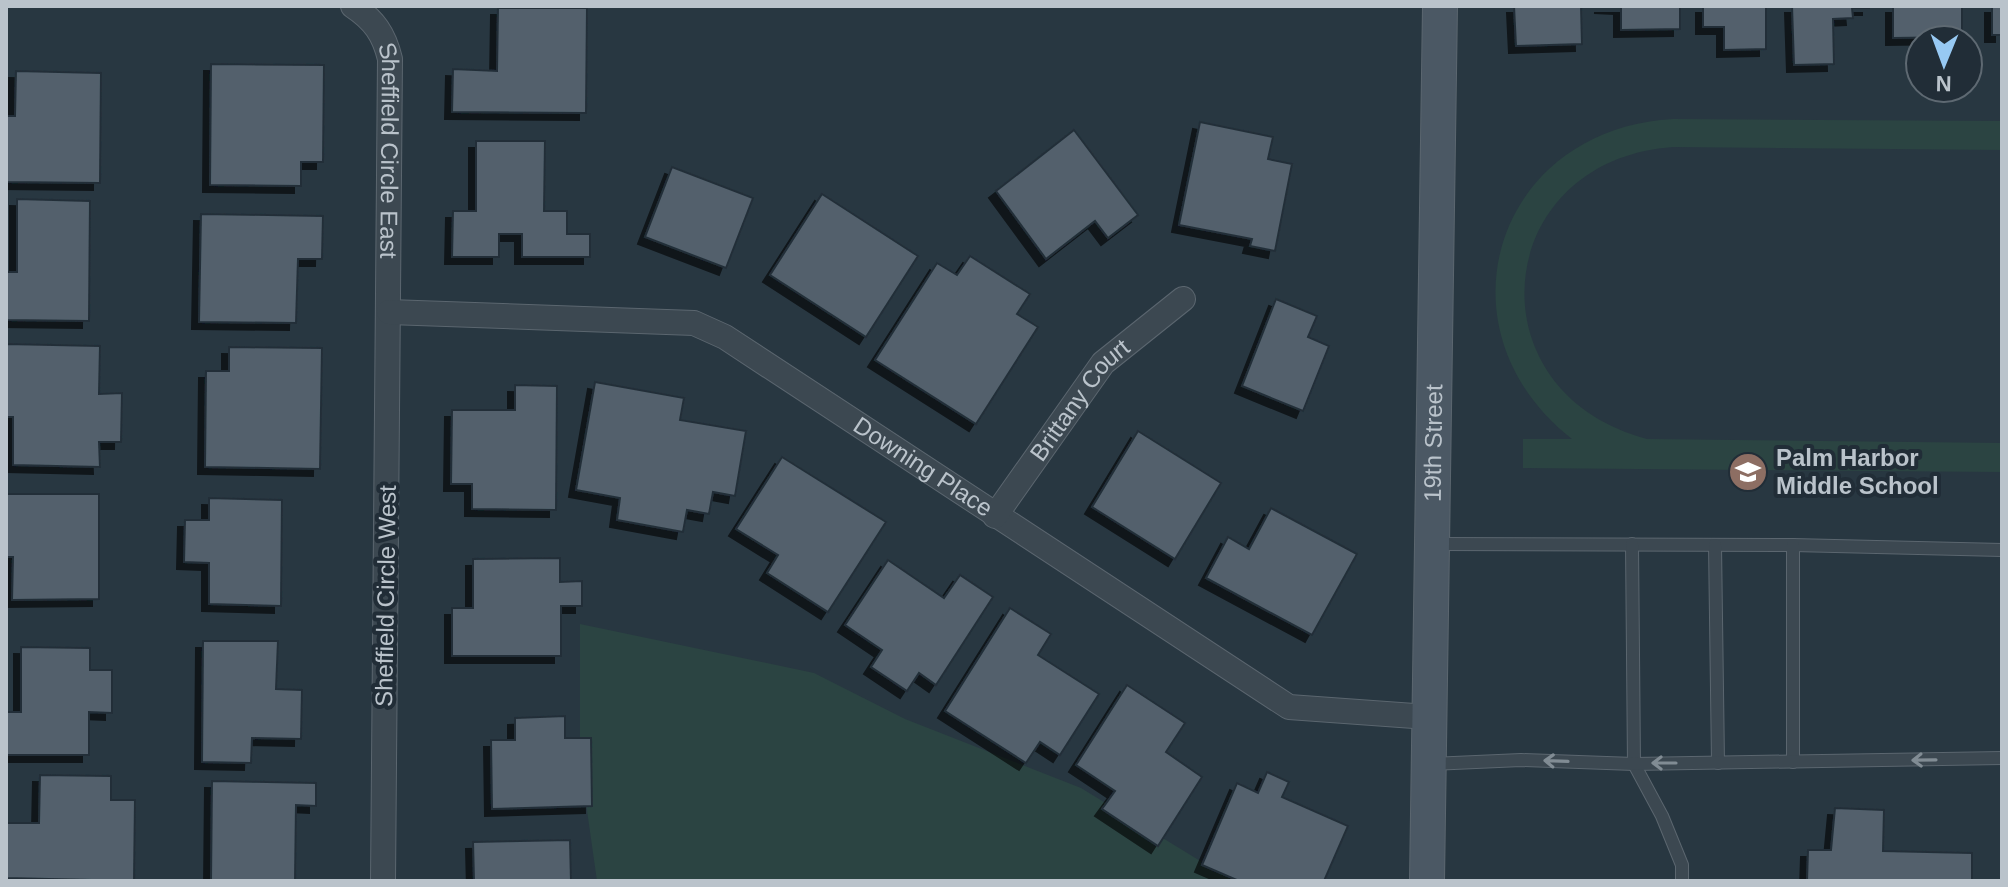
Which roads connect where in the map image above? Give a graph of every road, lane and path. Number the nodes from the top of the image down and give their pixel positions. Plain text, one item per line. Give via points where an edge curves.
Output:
1 (353, 6) edge
2 (1440, 6) edge
3 (1183, 299) dead end
4 (389, 312) junction
5 (995, 516) junction
6 (1431, 544) junction
7 (1632, 544) junction
8 (1715, 545) junction
9 (1793, 545) junction
10 (2002, 550) edge
11 (1428, 717) junction
12 (2002, 758) edge
13 (1793, 762) junction
14 (1718, 763) junction
15 (1428, 764) junction
16 (1634, 764) junction
17 (383, 881) edge
18 (1427, 881) edge
19 (1682, 881) edge

1 - 4 street, Sheffield Circle East via 385,37 390,59
2 - 6 street, 19th Street
3 - 5 street, Brittany Court via 1103,363
4 - 5 street, Downing Place via 694,323 725,337
4 - 17 street, Sheffield Circle West
5 - 11 street, Downing Place via 1289,707
6 - 7 lane
6 - 11 street, 19th Street
7 - 8 lane
7 - 16 lane
8 - 9 lane
8 - 14 lane
9 - 10 lane
9 - 13 lane
11 - 15 street, 19th Street
12 -> 13 lane
13 - 14 lane
14 -> 16 lane
16 -> 15 lane
15 - 18 street, 19th Street
16 - 19 lane via 1667,828 1682,865

